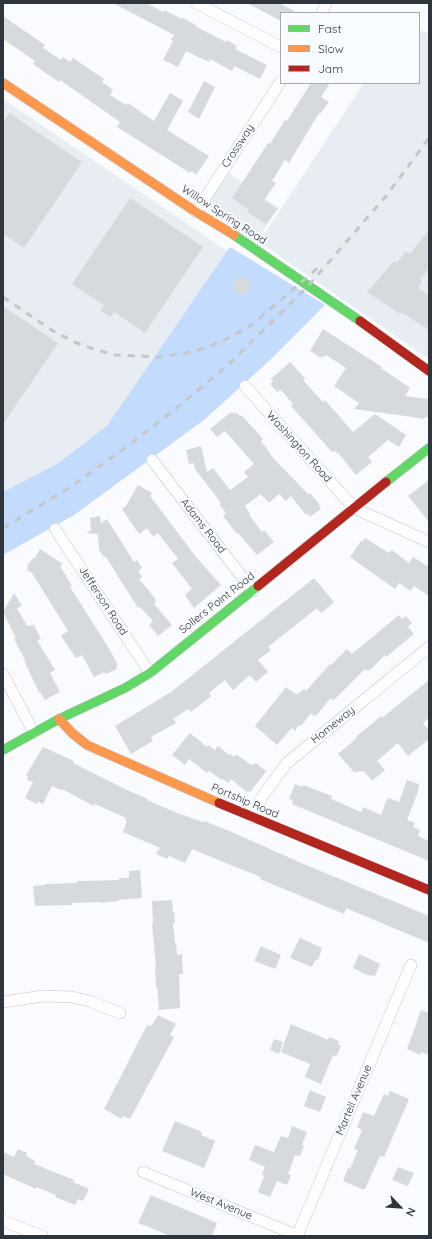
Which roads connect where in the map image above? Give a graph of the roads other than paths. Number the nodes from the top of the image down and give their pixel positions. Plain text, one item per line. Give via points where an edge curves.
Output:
1 (196, 3) edge
2 (280, 46) edge
3 (3, 83) edge
4 (280, 83) edge
5 (196, 212) junction
6 (429, 371) edge
7 (245, 386) dead end
8 (429, 448) edge
9 (152, 460) dead end
10 (354, 508) junction
11 (56, 529) dead end
12 (429, 542) edge
13 (253, 591) junction
14 (429, 647) edge
15 (150, 673) junction
16 (3, 674) edge
17 (59, 720) junction
18 (34, 733) junction
19 (3, 750) edge
20 (253, 818) junction
21 (429, 890) edge
22 (411, 965) dead end
23 (3, 1002) edge
24 (120, 1013) dead end
25 (143, 1172) dead end
26 (3, 1221) edge
27 (42, 1236) edge
28 (298, 1236) edge

1 - 2 street
3 - 5 street, Willow Spring Road
4 - 5 street, Crossway
5 - 6 street, Willow Spring Road via 236,236
7 - 10 street, Washington Road
8 - 10 street, Sollers Point Road
9 - 13 street, Adams Road
10 - 12 street
10 - 13 street, Sollers Point Road
11 - 15 street, Jefferson Road
13 - 15 street, Sollers Point Road
14 - 20 street, Homeway via 287,763 262,797
15 - 17 street, Sollers Point Road
16 - 18 street
17 - 18 street, Sollers Point Road
17 - 20 street, Portship Road via 87,745
18 - 19 street, Sollers Point Road
20 - 21 street, Portship Road
22 - 28 street, Martell Avenue
23 - 24 street via 43,996 72,997
25 - 28 street, West Avenue
26 - 27 street

